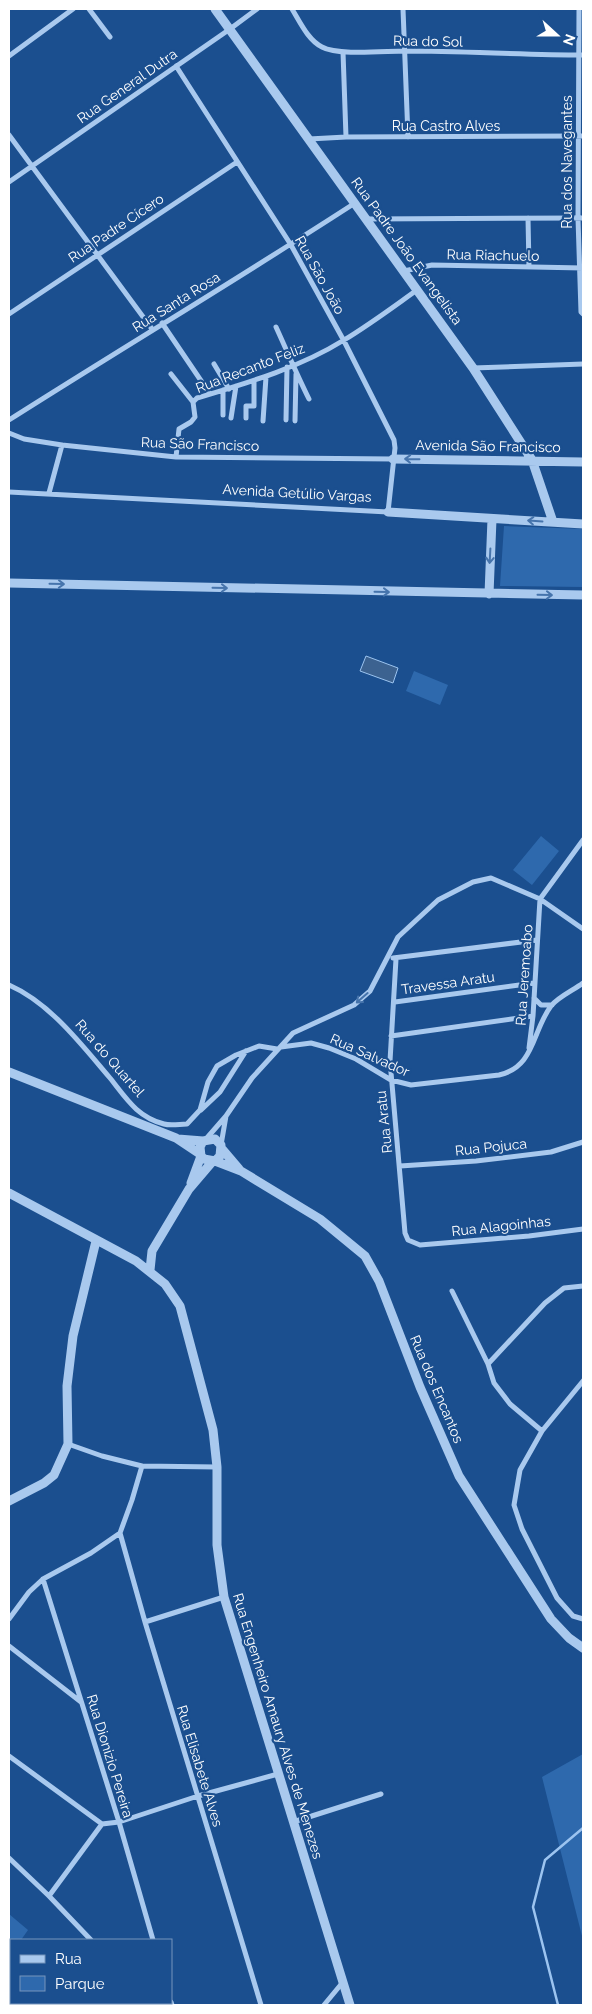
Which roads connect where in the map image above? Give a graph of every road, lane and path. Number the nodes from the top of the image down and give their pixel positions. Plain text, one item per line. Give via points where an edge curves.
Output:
1 (73, 9) edge
2 (89, 9) edge
3 (215, 9) edge
4 (257, 9) edge
5 (292, 9) edge
6 (403, 9) edge
7 (579, 9) edge
8 (230, 30) junction
9 (110, 36) dead end
10 (405, 51) junction
11 (343, 52) junction
12 (581, 55) edge
13 (9, 56) edge
14 (176, 66) junction
15 (9, 135) edge
16 (581, 136) edge
17 (346, 137) junction
18 (408, 138) junction
19 (309, 139) junction
20 (237, 162) junction
21 (32, 166) junction
22 (9, 182) edge
23 (355, 203) junction
24 (366, 218) junction
25 (528, 218) junction
26 (580, 218) edge
27 (291, 245) junction
28 (97, 254) junction
29 (530, 267) junction
30 (581, 268) edge
31 (404, 271) junction
32 (418, 290) junction
33 (9, 314) edge
34 (583, 314) edge
35 (162, 323) junction
36 (276, 327) dead end
37 (152, 329) junction
38 (344, 341) junction
39 (214, 364) dead end
40 (583, 364) edge
41 (294, 365) junction
42 (287, 367) junction
43 (473, 368) junction
44 (171, 374) dead end
45 (296, 374) junction
46 (266, 377) junction
47 (254, 381) junction
48 (236, 386) junction
49 (226, 389) junction
50 (210, 394) junction
51 (310, 399) dead end
52 (193, 402) junction
53 (223, 415) dead end
54 (231, 418) dead end
55 (246, 418) dead end
56 (9, 420) edge
57 (286, 420) dead end
58 (263, 421) dead end
59 (295, 421) dead end
60 (9, 433) edge
61 (62, 445) junction
62 (176, 457) junction
63 (393, 459) junction
64 (532, 460) junction
65 (583, 462) edge
66 (9, 492) edge
67 (49, 494) junction
68 (388, 512) junction
69 (492, 519) junction
70 (553, 522) junction
71 (583, 524) edge
72 (9, 583) edge
73 (489, 594) junction
74 (583, 595) edge
75 (583, 840) edge
76 (540, 899) junction
77 (583, 929) edge
78 (536, 940) junction
79 (388, 958) junction
80 (396, 959) junction
81 (534, 983) junction
82 (583, 983) edge
83 (9, 985) edge
84 (534, 998) junction
85 (395, 1002) junction
86 (552, 1005) junction
87 (533, 1016) junction
88 (391, 1036) junction
89 (279, 1048) junction
90 (246, 1051) junction
91 (529, 1052) junction
92 (9, 1072) edge
93 (391, 1080) junction
94 (200, 1110) junction
95 (226, 1116) junction
96 (176, 1138) junction
97 (205, 1140) junction
98 (583, 1142) edge
99 (222, 1147) junction
100 (200, 1155) junction
101 (214, 1161) junction
102 (400, 1166) junction
103 (241, 1171) junction
104 (189, 1189) junction
105 (9, 1193) edge
106 (583, 1229) edge
107 (96, 1240) junction
108 (420, 1245) joint
109 (152, 1251) junction
110 (136, 1261) junction
111 (150, 1270) junction
112 (583, 1286) edge
113 (452, 1291) dead end
114 (488, 1364) junction
115 (583, 1381) edge
116 (542, 1431) junction
117 (68, 1444) junction
118 (142, 1466) junction
119 (217, 1467) junction
120 (9, 1501) edge
121 (120, 1533) junction
122 (43, 1579) junction
123 (224, 1597) junction
124 (9, 1619) edge
125 (583, 1619) edge
126 (144, 1622) junction
127 (9, 1646) edge
128 (583, 1648) edge
129 (82, 1702) junction
130 (9, 1756) edge
131 (278, 1774) junction
132 (381, 1794) dead end
133 (198, 1796) junction
134 (119, 1822) junction
135 (293, 1822) junction
136 (102, 1824) junction
137 (9, 1858) edge
138 (50, 1896) junction
139 (90, 1939) edge
140 (153, 1939) edge
141 (343, 1982) junction
142 (261, 2005) edge
143 (324, 2005) edge
144 (350, 2005) edge

1 - 13 street
2 - 9 street
3 - 8 street, Rua Padre João Evangelista
4 - 8 street, Rua General Dutra
5 - 11 street, Rua do Sol via 311,38 322,48
6 - 10 street
7 - 12 street, Rua dos Navegantes
8 - 14 street, Rua General Dutra
8 - 19 street, Rua Padre João Evangelista
10 - 11 street, Rua do Sol
10 - 12 street, Rua do Sol
10 - 18 street
11 - 17 street
12 - 16 street, Rua dos Navegantes
14 - 20 street, Rua São João
14 - 21 street, Rua General Dutra
15 - 21 street
16 - 18 street, Rua Castro Alves
16 - 26 street, Rua dos Navegantes
17 - 18 street, Rua Castro Alves
17 - 19 street, Rua Castro Alves
19 - 23 street, Rua Padre João Evangelista
20 - 27 street, Rua São João
20 - 28 street, Rua Padre Cícero
21 - 22 street, Rua General Dutra
21 - 28 street
23 - 24 street, Rua Padre João Evangelista
23 - 27 street, Rua Santa Rosa
24 - 25 street
24 - 31 street, Rua Padre João Evangelista
25 - 26 street
25 - 29 street
26 - 30 street, Rua dos Navegantes
27 - 35 street, Rua Santa Rosa
27 - 38 street, Rua São João
28 - 33 street, Rua Padre Cícero
28 - 37 street
29 - 30 street, Rua Riachuelo
29 - 31 street, Rua Riachuelo via 432,265
30 - 34 street, Rua dos Navegantes
31 - 32 street, Rua Padre João Evangelista
32 - 38 street, Rua Recanto Feliz
32 - 43 street, Rua Padre João Evangelista
35 - 37 street, Rua Santa Rosa
35 - 50 street
36 - 41 street
37 - 56 street, Rua Santa Rosa
38 - 41 street, Rua Recanto Feliz
38 - 63 street, Rua São João via 394,440
39 - 49 street
40 - 43 street
41 - 42 street, Rua Recanto Feliz
41 - 45 street
42 - 46 street, Rua Recanto Feliz
42 - 57 street
43 - 64 street, Rua Padre João Evangelista
44 - 52 street
45 - 51 street
45 - 59 street
46 - 47 street, Rua Recanto Feliz
46 - 58 street
47 - 48 street, Rua Recanto Feliz
47 - 55 street via 254,406 246,406
48 - 49 street, Rua Recanto Feliz
48 - 54 street
49 - 50 street, Rua Recanto Feliz
49 - 53 street
50 - 52 street, Rua Recanto Feliz
52 - 62 street, Rua Recanto Feliz via 195,417 179,429
60 - 61 street, Rua São Francisco via 24,439
61 - 62 street, Rua São Francisco
61 - 67 street
62 - 63 street, Rua São Francisco
64 -> 63 street, Avenida São Francisco
63 - 68 street, Rua São João
64 - 65 street, Avenida São Francisco
64 - 70 street, Rua Padre João Evangelista
66 - 67 street, Avenida Getúlio Vargas
67 - 68 street, Avenida Getúlio Vargas
68 - 69 street, Avenida Getúlio Vargas
70 -> 69 street, Avenida Getúlio Vargas
69 -> 73 street
70 - 71 street, Avenida Getúlio Vargas
72 -> 73 street
73 -> 74 street
75 - 76 street
76 - 77 street
76 - 78 street, Rua Jeremoabo
76 - 79 street via 498,879 473,882 438,900 398,938
78 - 80 street
78 - 81 street, Rua Jeremoabo
79 - 80 street
79 -> 89 street via 370,991 354,1005 293,1033
80 - 85 street, Rua Aratu
81 - 84 street, Rua Jeremoabo
81 - 85 street, Travessa Aratu
82 - 86 street, Rua Salvador
83 - 94 street, Rua do Quartel via 37,1002 68,1030 133,1108 165,1125 187,1124
84 - 86 street via 541,1005
84 - 87 street, Rua Jeremoabo
85 - 88 street, Rua Aratu
86 - 91 street, Rua Salvador
87 - 88 street
87 - 91 street, Rua Jeremoabo
88 - 93 street, Rua Aratu
89 - 90 street via 259,1046
89 - 93 street, Rua Salvador via 311,1043 329,1048 356,1059
89 - 95 street via 252,1078
90 - 94 street, Rua do Quartel via 220,1092
90 - 94 street via 217,1066 208,1082
91 - 93 street, Rua Salvador via 512,1072 499,1075 411,1086
92 - 96 street
93 - 102 street, Rua Aratu
95 - 97 street
95 - 99 street
96 - 97 street
96 - 100 street
97 - 99 street via 215,1139
97 - 100 street via 200,1147
98 - 102 street, Rua Pojuca via 551,1152
99 - 101 street via 220,1156
99 - 103 street, Rua dos Encantos
100 - 101 street
100 - 104 street
101 - 103 street, Rua dos Encantos
101 - 104 street
102 - 108 street, Rua Aratu via 405,1234 408,1240
103 - 128 street, Rua dos Encantos via 320,1218 365,1256 379,1280 459,1476 551,1619
104 - 109 street
105 - 107 street, Rua Engenheiro Amaury Alves de Menezes
106 - 108 street, Rua Alagoinhas
107 - 110 street, Rua Engenheiro Amaury Alves de Menezes
107 - 117 street via 73,1336 67,1386
109 - 110 street
109 - 111 street
110 - 111 street, Rua Engenheiro Amaury Alves de Menezes
111 - 119 street, Rua Engenheiro Amaury Alves de Menezes via 165,1284 180,1306 214,1430
112 - 114 street via 564,1288 545,1303
113 - 114 street
114 - 116 street via 494,1383 510,1404
115 - 116 street
116 - 125 street via 520,1470 514,1504 522,1529 556,1598 573,1616
117 - 118 street
117 - 120 street via 54,1475
118 - 119 street
118 - 121 street
119 - 123 street, Rua Engenheiro Amaury Alves de Menezes via 217,1545
121 - 122 street
121 - 126 street, Rua Elisabete Alves
122 - 124 street
122 - 129 street, Rua Dionizio Pereira
123 - 126 street
123 - 131 street, Rua Engenheiro Amaury Alves de Menezes
126 - 133 street, Rua Elisabete Alves
127 - 129 street
129 - 134 street, Rua Dionizio Pereira
130 - 136 street
131 - 133 street
131 - 135 street, Rua Engenheiro Amaury Alves de Menezes
132 - 135 street
133 - 134 street
133 - 142 street, Rua Elisabete Alves
134 - 136 street
134 - 140 street, Rua Dionizio Pereira
135 - 141 street, Rua Engenheiro Amaury Alves de Menezes
136 - 138 street
137 - 138 street
138 - 139 street
141 - 143 street
141 - 144 street, Rua Engenheiro Amaury Alves de Menezes

